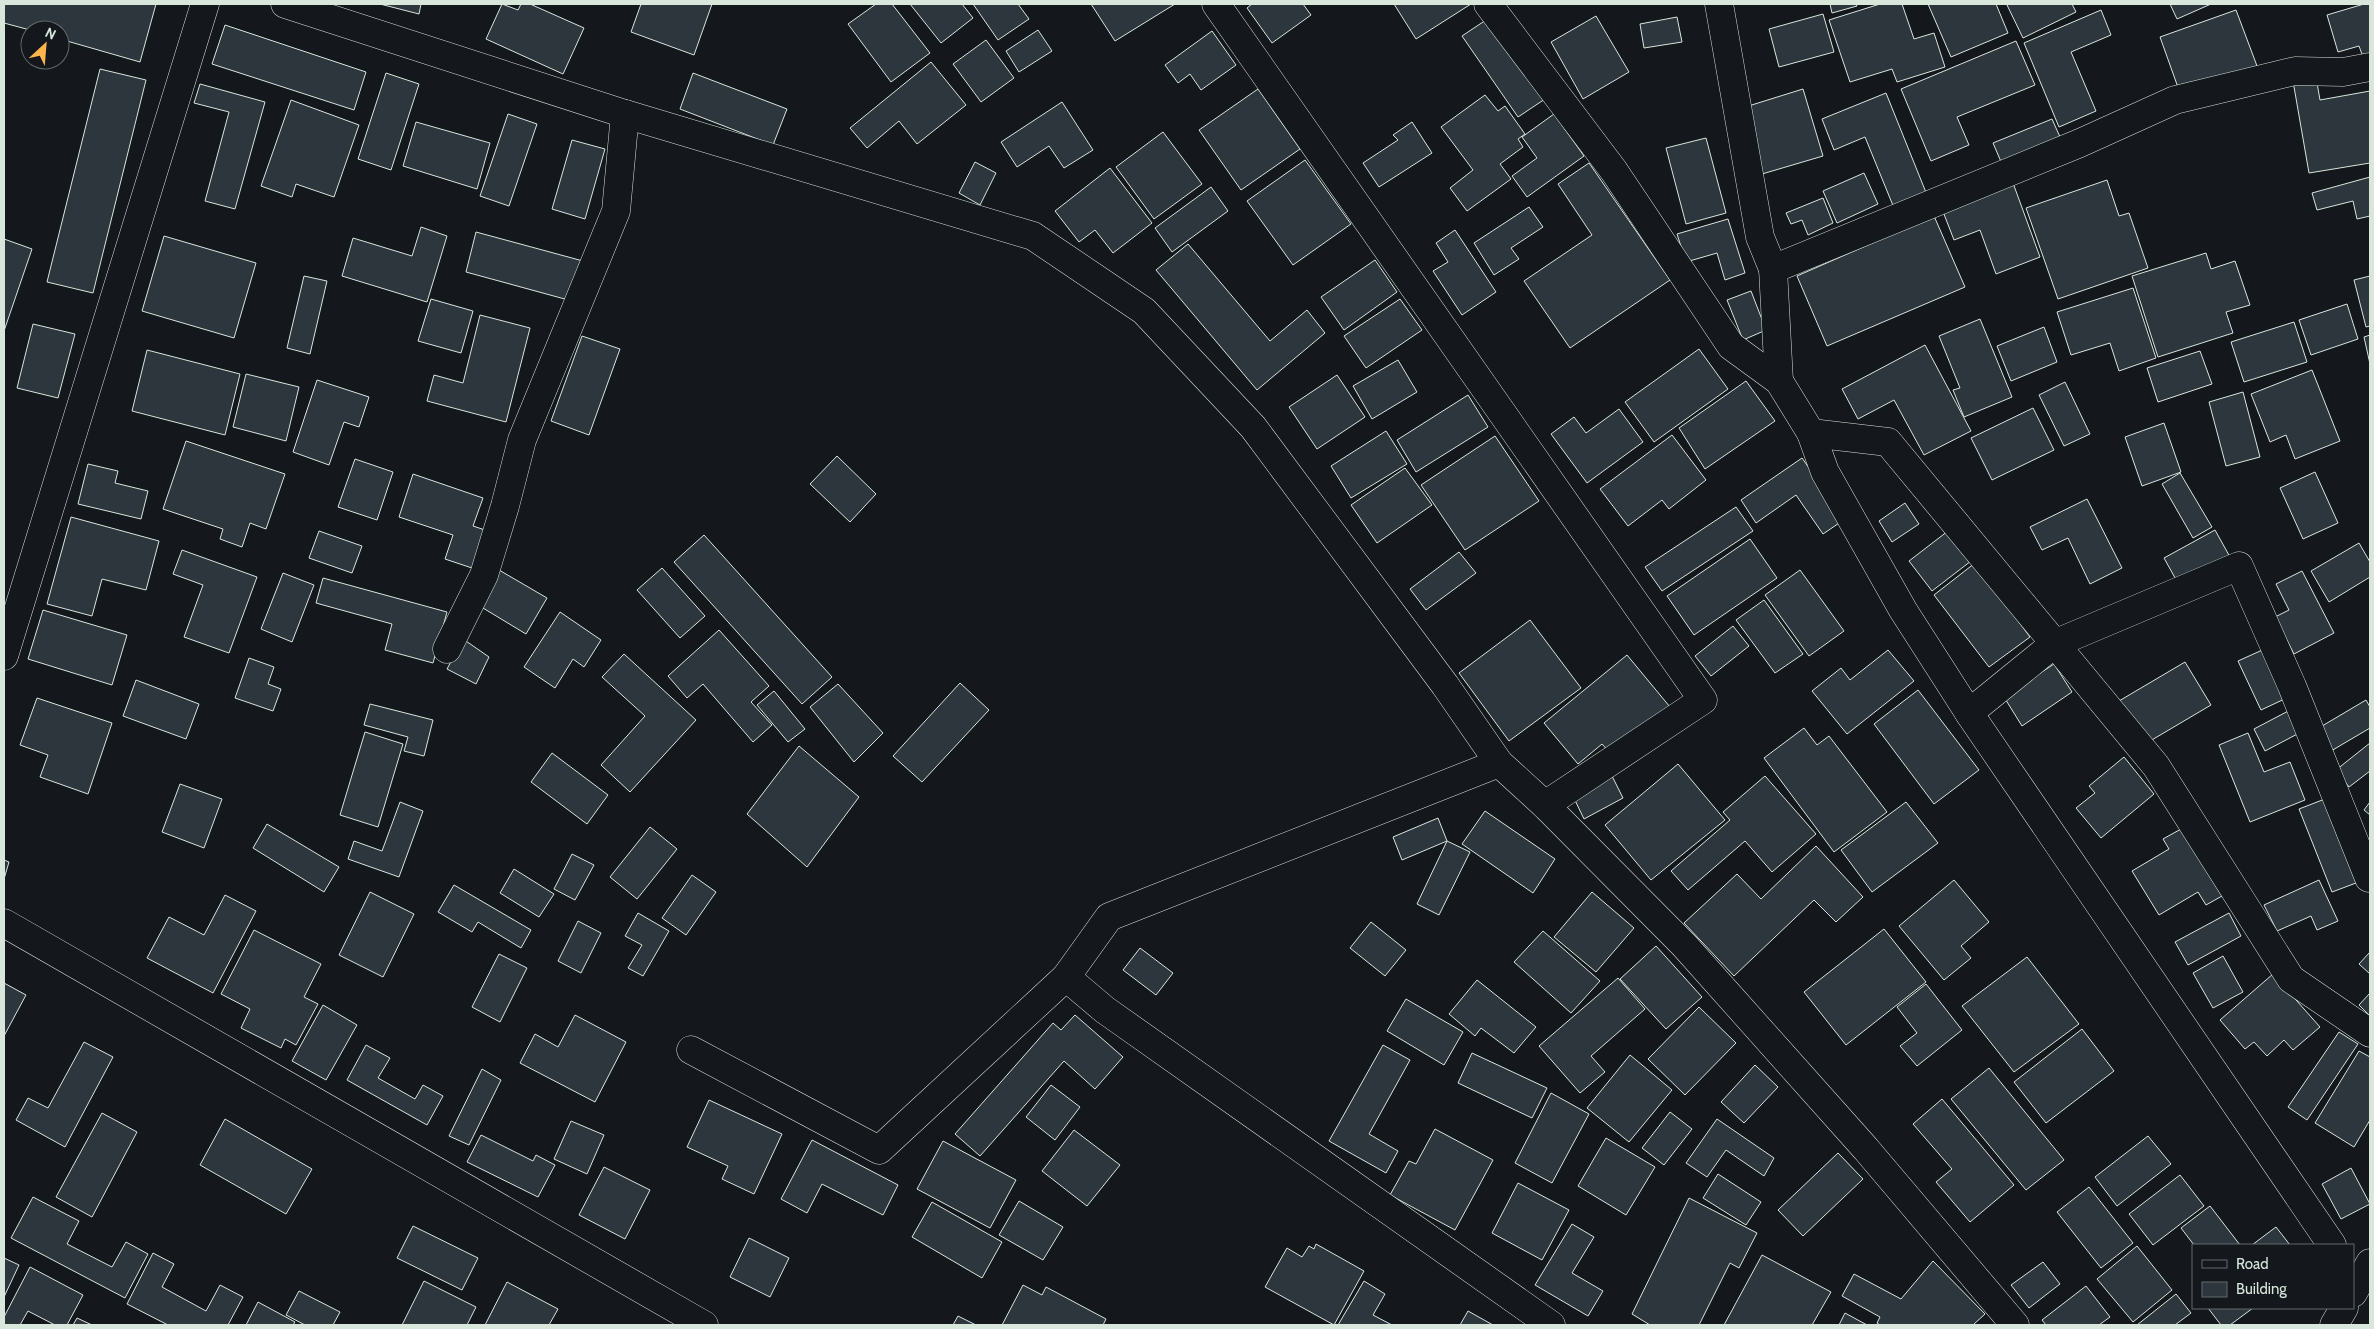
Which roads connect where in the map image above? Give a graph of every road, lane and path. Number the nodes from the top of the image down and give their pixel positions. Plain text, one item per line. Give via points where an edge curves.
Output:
1 (205, 4) edge
2 (286, 4) edge
3 (1216, 4) edge
4 (1488, 4) edge
5 (1719, 4) edge
6 (2370, 67) edge
7 (625, 114) junction
8 (1773, 269) junction
9 (1779, 381) junction
10 (1811, 433) junction
11 (2054, 644) junction
12 (448, 649) dead end
13 (4, 656) edge
14 (1969, 713) junction
15 (1499, 763) junction
16 (1545, 805) junction
17 (2369, 878) dead end
18 (4, 923) edge
19 (1066, 977) junction
20 (2370, 1034) edge
21 (690, 1050) dead end
22 (2331, 1244) edge
23 (2343, 1309) edge
24 (704, 1325) edge
25 (1551, 1325) edge
26 (2015, 1325) edge
27 (2334, 1325) edge

1 - 13 street
2 - 7 street
3 - 16 street via 1703,700
4 - 9 street via 1614,171 1731,346
5 - 8 street via 1760,238
6 - 8 street via 2343,72 2295,71 2175,100 2080,143
7 - 12 street via 616,211 522,440 484,575
7 - 15 street via 1034,236 1144,311 1253,427 1445,685
8 - 9 street
9 - 10 street
10 - 11 street via 1888,442
10 - 14 street via 1825,472 1903,610
11 - 14 street
11 - 17 street via 2239,566 2292,686
11 - 20 street via 2156,766 2291,980
14 - 22 street
15 - 16 street
15 - 19 street via 1109,917
16 - 26 street via 1684,946 1866,1149
18 - 24 street
19 - 21 street via 879,1150
19 - 25 street via 1105,1010
23 - 27 street

